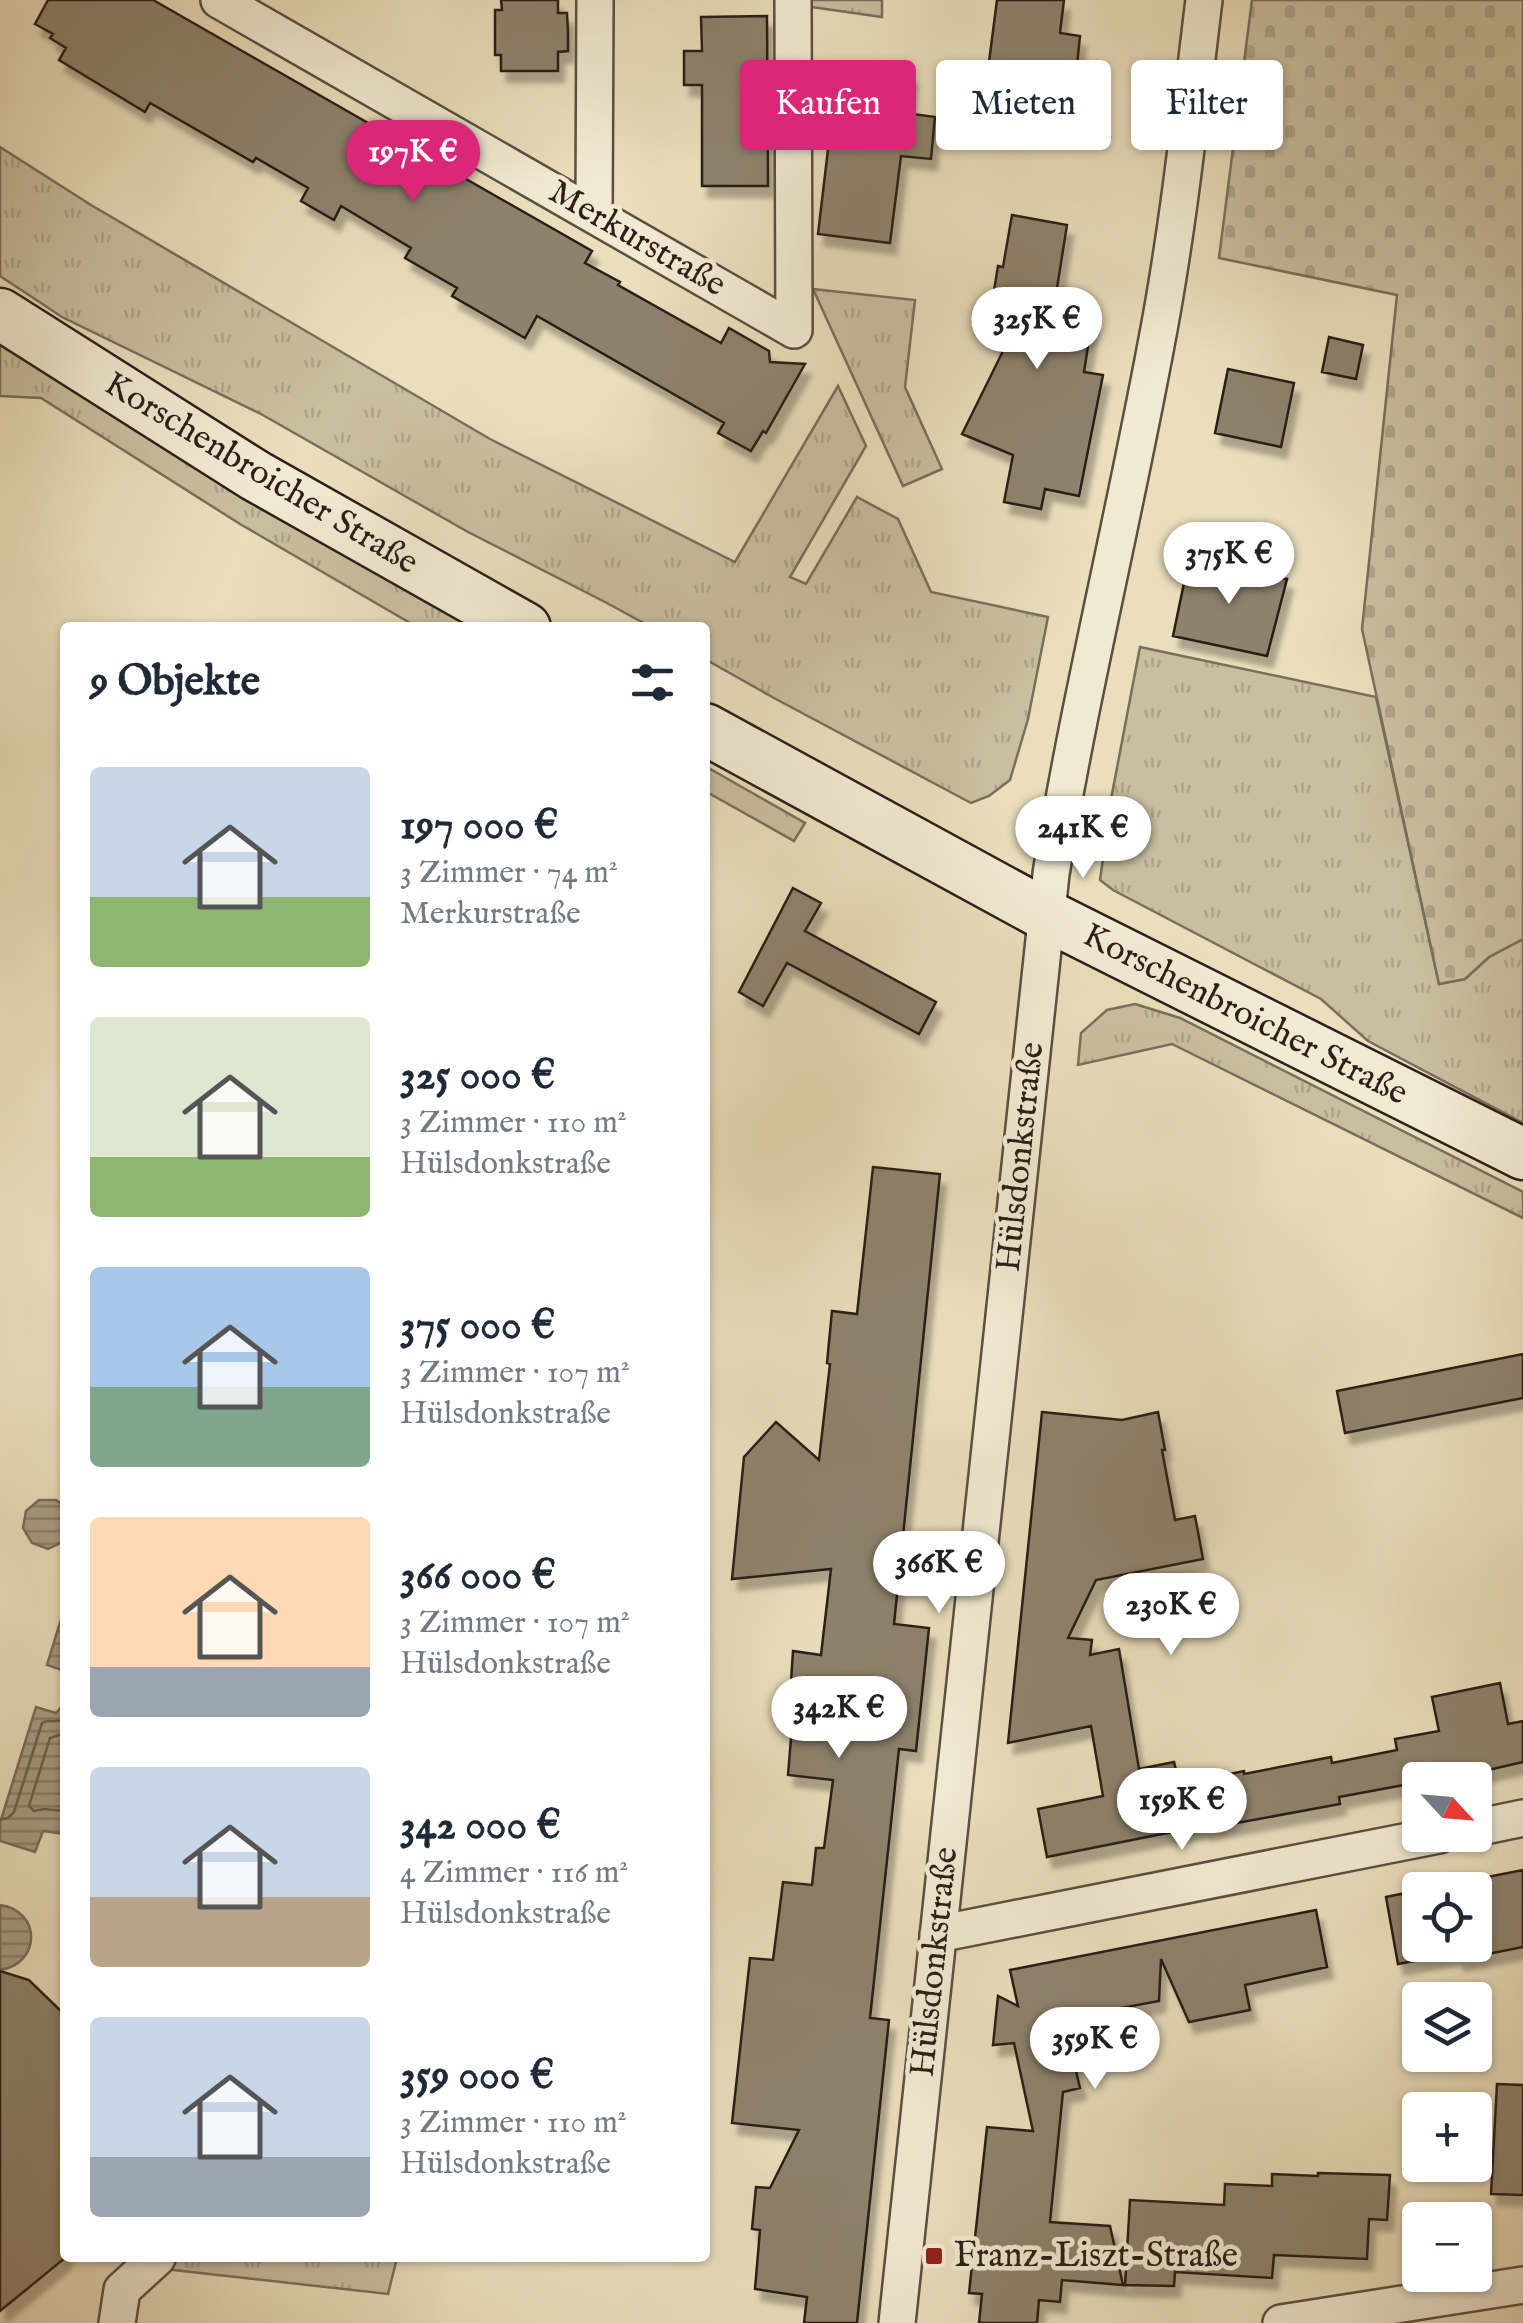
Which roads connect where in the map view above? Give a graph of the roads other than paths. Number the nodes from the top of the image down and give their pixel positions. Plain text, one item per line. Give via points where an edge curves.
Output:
1 (218, 0) edge
2 (595, 0) edge
3 (793, 0) edge
4 (1204, 0) edge
5 (594, 214) junction
6 (0, 314) edge
7 (514, 622) edge
8 (710, 732) edge
9 (1046, 915) junction
10 (1523, 1154) edge
11 (1523, 1818) edge
12 (1492, 1824) edge
13 (1402, 1842) edge
14 (938, 1934) junction
15 (154, 2262) edge
16 (1523, 2285) edge
17 (1320, 2320) edge
18 (117, 2323) edge
19 (896, 2323) edge
20 (1281, 2323) edge

1 - 5 street, Merkurstraße
2 - 5 street
3 - 5 street, Merkurstraße via 794,330
4 - 9 street, Hülsdonkstraße via 1169,276 1078,722
6 - 7 main road, Korschenbroicher Straße via 256,476
8 - 9 main road, Korschenbroicher Straße
9 - 10 main road, Korschenbroicher Straße
9 - 14 street, Hülsdonkstraße
11 - 12 street
13 - 14 street
14 - 19 street, Hülsdonkstraße
15 - 18 street via 122,2290
16 - 17 street
17 - 20 street

